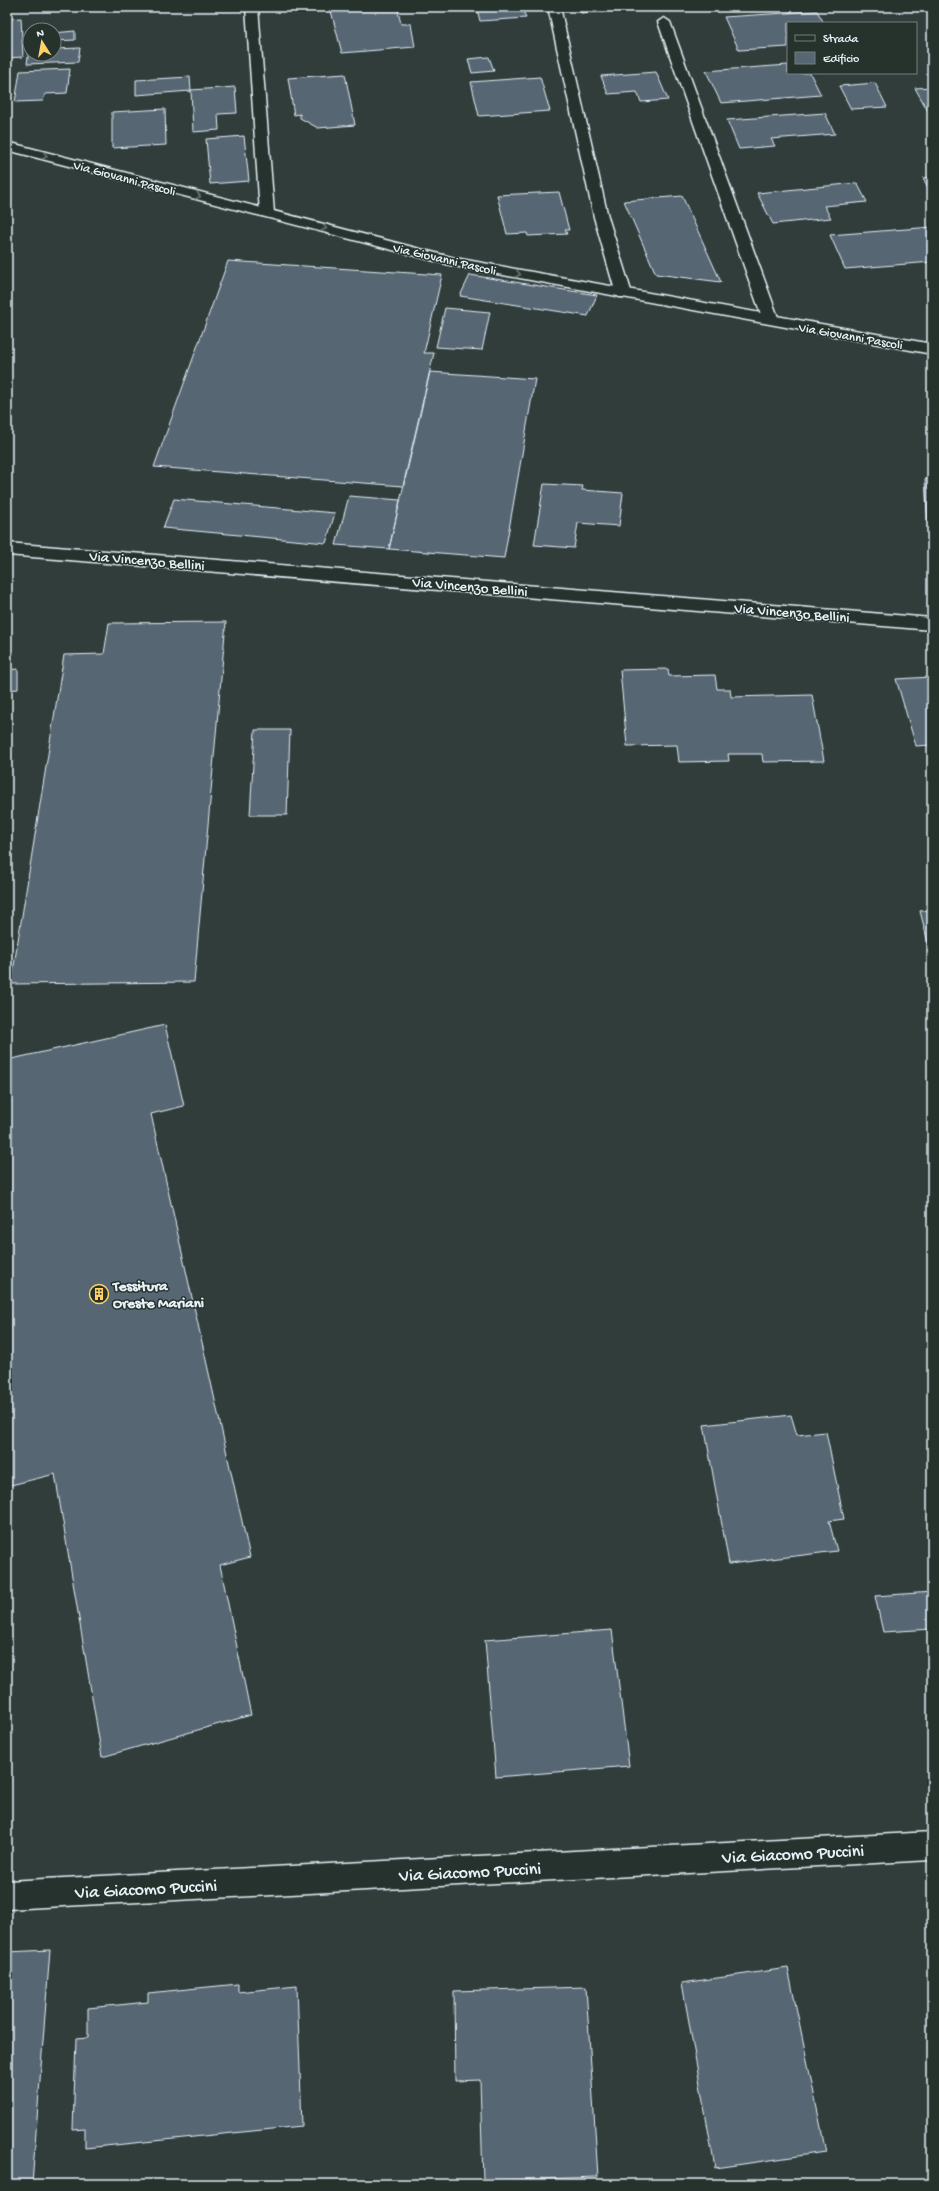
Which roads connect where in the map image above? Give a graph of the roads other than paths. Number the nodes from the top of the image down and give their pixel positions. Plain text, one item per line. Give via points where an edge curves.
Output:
1 (252, 7) edge
2 (554, 7) edge
3 (664, 22) dead end
4 (7, 146) edge
5 (267, 214) junction
6 (624, 294) junction
7 (771, 320) junction
8 (932, 349) edge
9 (7, 549) edge
10 (932, 624) edge
11 (932, 1846) edge
12 (7, 1895) edge

1 - 5 street
2 - 6 street via 601,216
3 - 7 street
4 -> 5 street, Via Giovanni Pascoli
5 -> 6 street, Via Giovanni Pascoli via 454,262
6 - 7 street, Via Giovanni Pascoli
7 - 8 street, Via Giovanni Pascoli
9 - 10 street, Via Vincenzo Bellini
11 - 12 street, Via Giacomo Puccini

